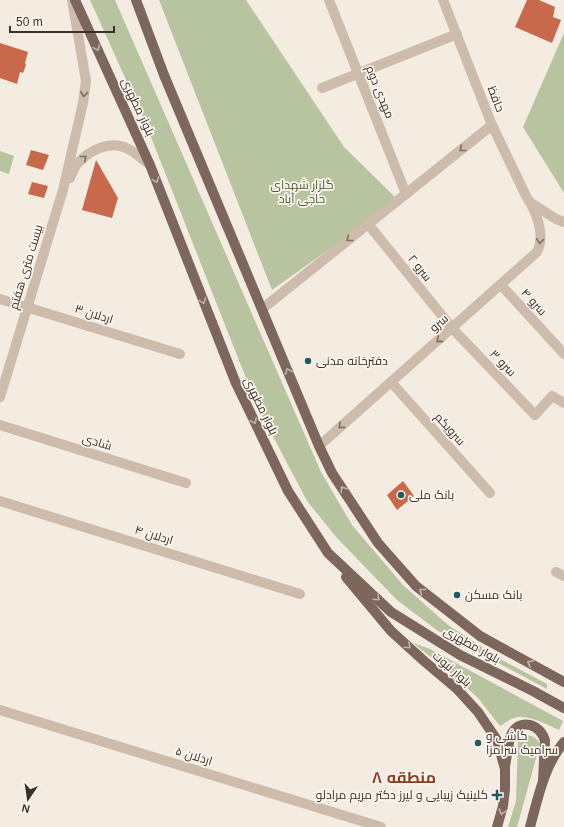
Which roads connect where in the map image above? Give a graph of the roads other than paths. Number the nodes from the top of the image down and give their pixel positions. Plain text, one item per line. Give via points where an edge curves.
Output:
1 (72, 0) edge
2 (75, 0) edge
3 (136, 0) edge
4 (329, 0) edge
5 (443, 0) edge
6 (456, 34) junction
7 (358, 74) junction
8 (322, 88) dead end
9 (492, 125) junction
10 (150, 165) junction
11 (63, 190) junction
12 (406, 194) junction
13 (531, 203) junction
14 (564, 222) edge
15 (368, 224) junction
16 (501, 285) junction
17 (0, 299) edge
18 (27, 307) junction
19 (262, 309) junction
20 (452, 328) junction
21 (180, 354) dead end
22 (564, 354) edge
23 (391, 382) junction
24 (0, 397) edge
25 (564, 402) edge
26 (0, 425) edge
27 (318, 446) junction
28 (186, 483) dead end
29 (490, 493) dead end
30 (0, 501) edge
31 (328, 553) junction
32 (300, 594) dead end
33 (564, 682) edge
34 (564, 708) edge
35 (0, 710) edge
36 (564, 742) edge
37 (505, 769) junction
38 (543, 780) junction
39 (381, 827) edge
40 (497, 827) edge
41 (530, 827) edge

1 -> 11 street via 86,81
2 -> 10 main road, بلوار مطهری
3 - 19 main road, بلوار مطهری via 164,76
4 - 7 street, مهدی دوم
5 - 6 street, حافظ
6 - 7 street
6 - 9 street, حافظ
7 - 8 street
7 - 12 street, مهدی دوم
9 -> 12 street
9 - 13 street, حافظ
11 -> 10 street via 76,165 102,146 113,144 125,148
10 -> 31 main road, بلوار مطهری via 235,381 288,491
11 - 18 street, بیست متری هفتم
12 - 15 street
13 - 14 street
13 -> 16 street, سرو via 539,225 540,246 537,252
15 -> 19 street
15 - 20 street, سرو ۲
16 - 20 street, سرو
16 - 22 street, سرو ۴
17 - 18 street, اردلان ۳
18 - 21 street, اردلان ۳
18 - 24 street, بیست متری هفتم
27 -> 19 main road, بلوار مطهری
20 -> 23 street, سرو
20 - 25 street, سرو ۳ via 535,415 552,396
23 -> 27 street, سرو
23 - 29 street, سرویکم
26 - 28 street, شادی
33 -> 27 main road, بلوار مطهری via 480,636 416,586 378,543 332,473
30 - 32 street, اردلان ۴
31 -> 34 main road, بلوار مطهری via 391,612 460,656
31 -> 37 main road, بلوار نبوت via 391,631 457,689 478,712 497,740
35 - 39 street, اردلان ۵
36 - 38 main road
37 - 38 main road via 511,735 519,726 530,724 536,726 544,735
37 -> 40 main road, بلوار نبوت via 503,806
38 - 41 main road

